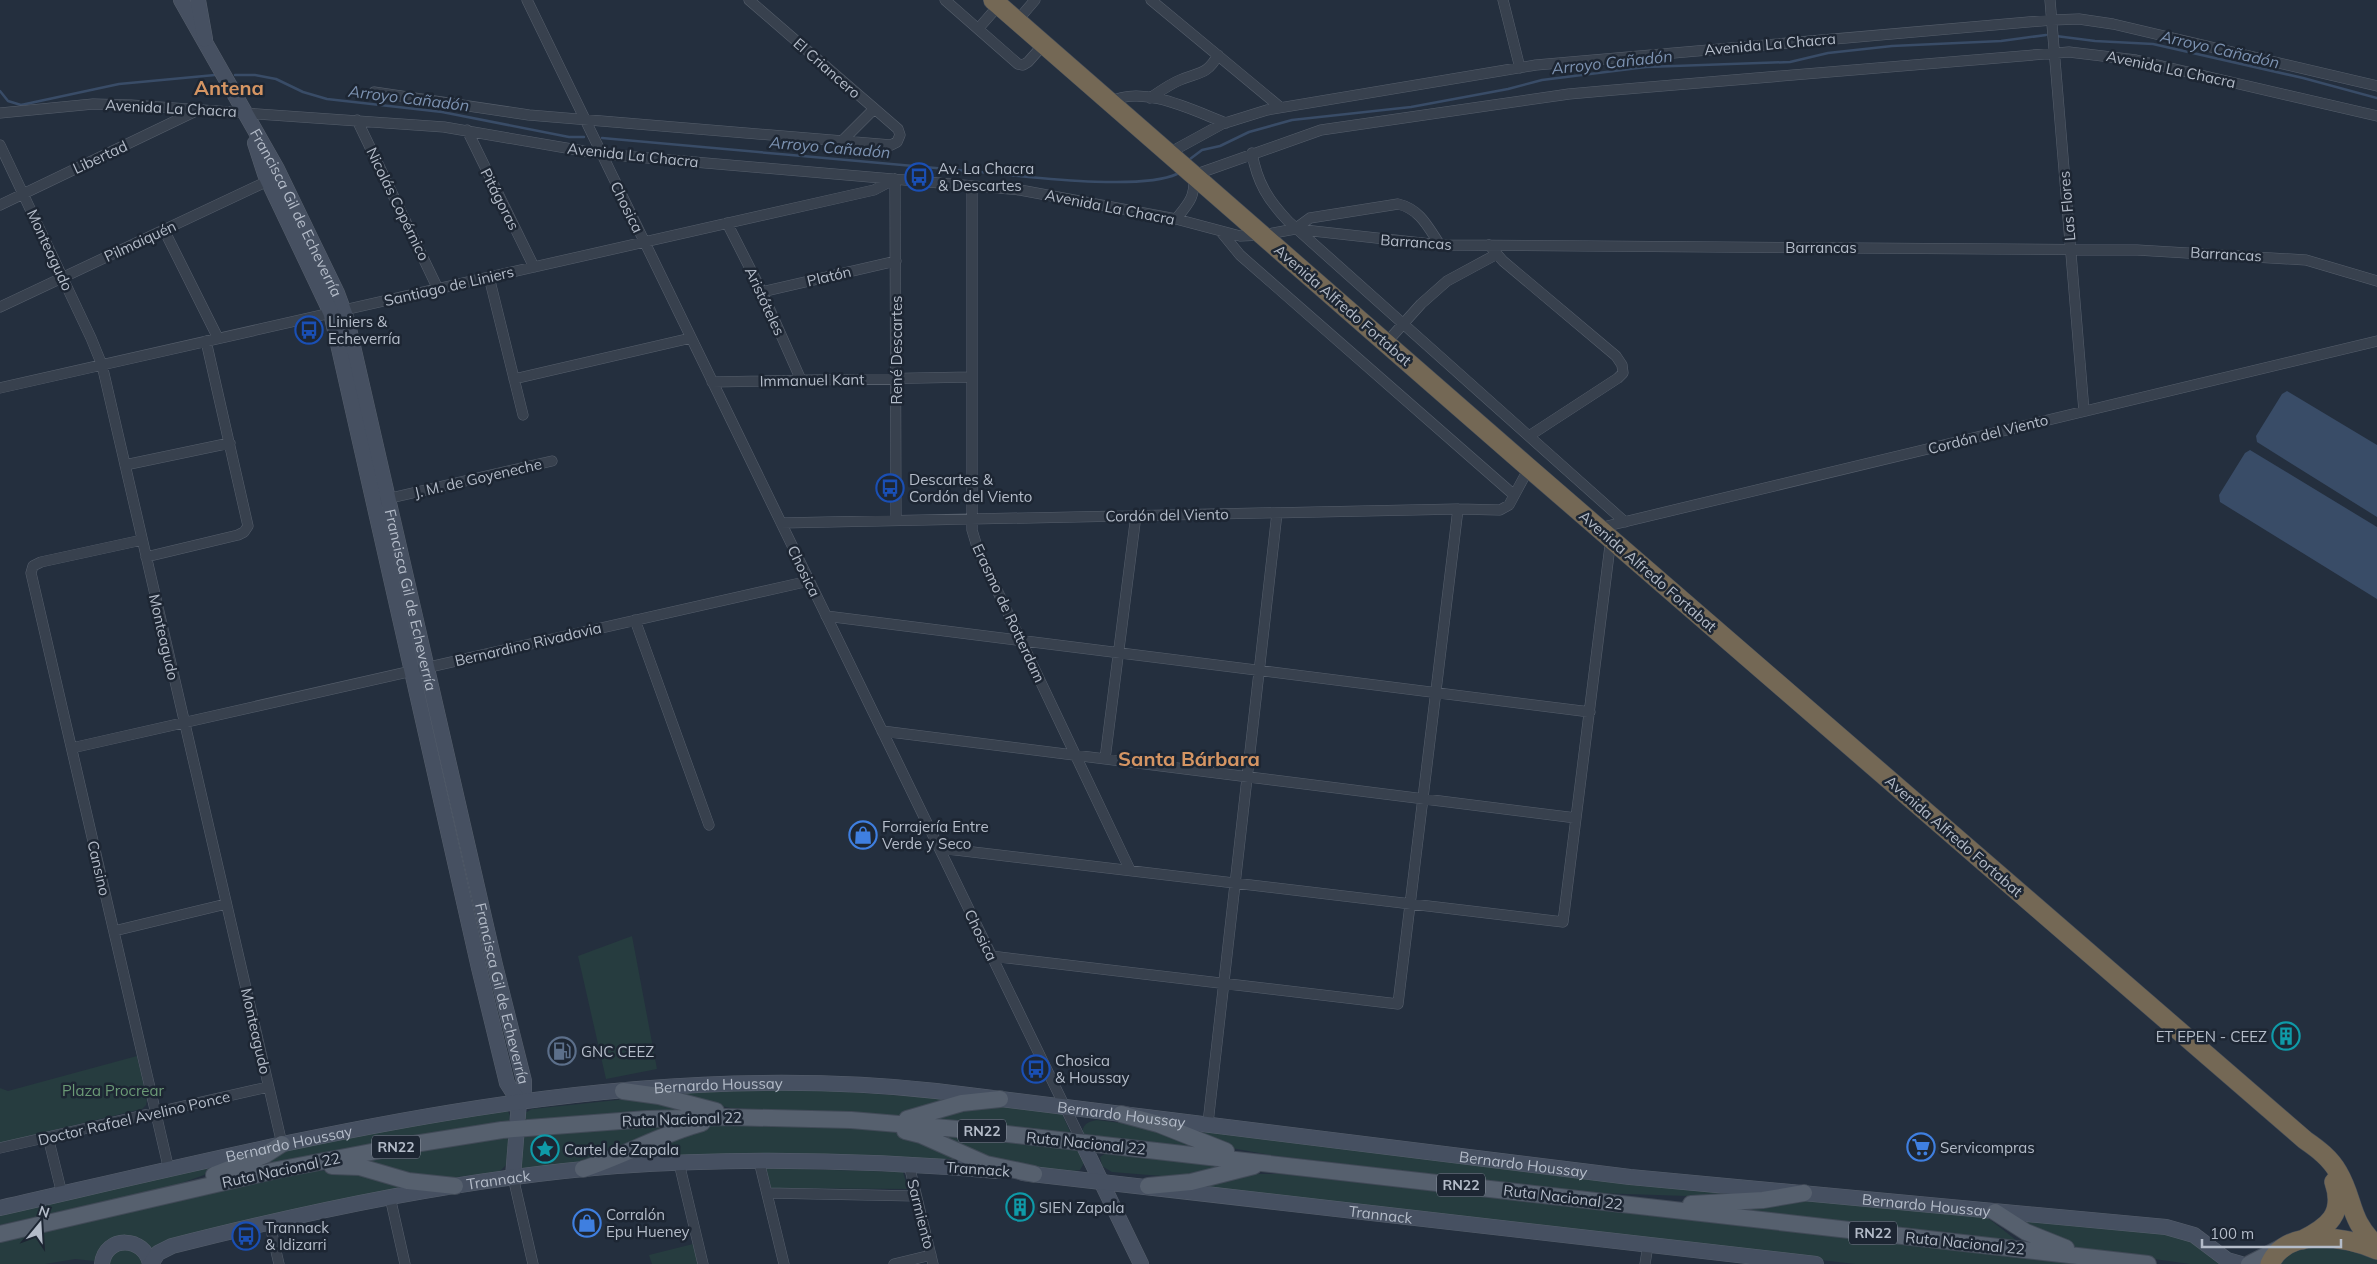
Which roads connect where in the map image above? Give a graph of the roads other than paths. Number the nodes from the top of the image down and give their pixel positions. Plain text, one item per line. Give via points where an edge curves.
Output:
1 (198, 0) edge
2 (527, 0) edge
3 (749, 0) edge
4 (946, 0) edge
5 (1035, 0) edge
6 (1151, 0) edge
7 (1503, 0) edge
8 (2050, 0) edge
9 (182, 3) edge
10 (996, 3) edge
11 (2052, 20) junction
12 (1017, 21) junction
13 (978, 29) junction
14 (1044, 44) junction
15 (206, 46) junction
16 (2054, 53) junction
17 (1218, 55) junction
18 (1520, 68) junction
19 (2377, 86) edge
20 (374, 92) dead end
21 (1150, 98) junction
22 (1110, 102) junction
23 (1280, 107) junction
24 (874, 109) junction
25 (200, 110) junction
26 (0, 113) edge
27 (245, 113) junction
28 (2377, 116) edge
29 (357, 120) junction
30 (585, 120) junction
31 (1226, 123) junction
32 (467, 130) junction
33 (900, 139) joint
34 (842, 141) junction
35 (0, 145) edge
36 (1169, 153) junction
37 (1252, 153) junction
38 (602, 154) junction
39 (1194, 174) junction
40 (274, 178) junction
41 (896, 179) junction
42 (972, 186) junction
43 (23, 194) junction
44 (0, 205) edge
45 (1176, 218) junction
46 (727, 223) junction
47 (1296, 229) junction
48 (164, 230) junction
49 (1222, 233) junction
50 (1263, 235) junction
51 (644, 242) junction
52 (1440, 245) junction
53 (1489, 245) junction
54 (2071, 249) junction
55 (1497, 254) junction
56 (896, 260) junction
57 (534, 266) junction
58 (489, 277) junction
59 (63, 278) junction
60 (2377, 282) edge
61 (438, 288) junction
62 (762, 292) junction
63 (0, 307) edge
64 (337, 311) junction
65 (1402, 324) junction
66 (218, 338) junction
67 (691, 338) junction
68 (206, 341) junction
69 (2377, 341) edge
70 (1386, 343) junction
71 (102, 365) junction
72 (971, 377) junction
73 (896, 378) junction
74 (514, 379) junction
75 (802, 380) junction
76 (712, 382) junction
77 (0, 388) edge
78 (2084, 411) junction
79 (523, 416) dead end
80 (1528, 436) junction
81 (230, 443) junction
82 (552, 461) dead end
83 (125, 465) junction
84 (1529, 468) junction
85 (1514, 495) junction
86 (381, 500) junction
87 (1458, 509) junction
88 (1277, 513) junction
89 (1136, 515) junction
90 (970, 519) junction
91 (896, 520) junction
92 (1625, 522) junction
93 (781, 523) junction
94 (1605, 533) junction
95 (142, 540) junction
96 (146, 557) junction
97 (809, 581) junction
98 (826, 616) junction
99 (635, 620) junction
100 (1021, 640) junction
101 (1119, 652) junction
102 (419, 669) junction
103 (1259, 670) junction
104 (1436, 692) junction
105 (1590, 712) junction
106 (184, 722) junction
107 (882, 731) junction
108 (72, 748) junction
109 (1076, 756) junction
110 (1105, 759) junction
111 (1247, 777) junction
112 (1423, 799) junction
113 (1576, 818) junction
114 (709, 825) dead end
115 (939, 848) junction
116 (1130, 870) junction
117 (1235, 883) junction
118 (226, 904) junction
119 (1410, 904) junction
120 (114, 931) junction
121 (991, 956) junction
122 (495, 965) junction
123 (478, 968) junction
124 (1224, 984) junction
125 (268, 1087) junction
126 (624, 1091) junction
127 (1000, 1099) junction
128 (519, 1102) junction
129 (1065, 1108) junction
130 (156, 1113) junction
131 (1121, 1114) junction
132 (727, 1117) junction
133 (765, 1117) junction
134 (851, 1120) junction
135 (882, 1122) junction
136 (1208, 1123) junction
137 (516, 1129) junction
138 (48, 1137) junction
139 (2305, 1140) junction
140 (1082, 1142) junction
141 (282, 1144) junction
142 (0, 1148) edge
143 (759, 1161) junction
144 (679, 1163) junction
145 (1274, 1164) junction
146 (908, 1165) junction
147 (169, 1170) junction
148 (277, 1170) junction
149 (584, 1170) junction
150 (1034, 1174) junction
151 (513, 1178) junction
152 (1100, 1180) junction
153 (455, 1186) junction
154 (1148, 1186) junction
155 (188, 1191) junction
156 (767, 1193) junction
157 (62, 1194) junction
158 (1804, 1194) junction
159 (916, 1196) junction
160 (390, 1197) junction
161 (1641, 1207) junction
162 (0, 1208) edge
163 (1996, 1212) junction
164 (269, 1221) junction
165 (0, 1234) edge
166 (2302, 1240) junction
167 (1648, 1244) junction
168 (2282, 1247) junction
169 (2377, 1248) edge
170 (2105, 1259) junction
171 (932, 1260) edge
172 (102, 1264) edge
173 (151, 1264) edge
174 (279, 1264) edge
175 (406, 1264) edge
176 (533, 1264) edge
177 (702, 1264) edge
178 (784, 1264) edge
179 (894, 1264) edge
180 (1141, 1264) edge
181 (1645, 1264) edge
182 (1816, 1264) edge
183 (2148, 1264) edge
184 (2241, 1264) edge
185 (2250, 1264) edge
186 (2270, 1264) edge

1 - 9 street
1 - 15 street, Francisca Gil de Echeverría
2 - 30 street, Chosica
3 - 24 street, El Criancero
4 - 13 street
5 - 12 street
6 - 17 street
7 - 18 street
8 - 11 street, Las Flores
9 - 15 street, Francisca Gil de Echeverría
10 - 12 highway, Avenida Alfredo Fortabat
10 - 13 street
11 - 16 street, Las Flores
11 - 18 street, Avenida La Chacra
11 - 19 street, Avenida La Chacra via 2114,24
12 - 14 highway, Avenida Alfredo Fortabat
13 - 14 street via 1023,65
14 - 22 highway, Avenida Alfredo Fortabat
15 - 27 street, Francisca Gil de Echeverría
16 - 28 street, Avenida La Chacra via 2101,54 2136,60
16 - 37 street, Avenida La Chacra via 1569,94 1321,130
16 - 54 street, Las Flores
17 - 21 street via 1212,67 1205,72 1180,80
17 - 23 street
18 - 23 street, Avenida La Chacra
20 - 30 street, Avenida La Chacra
21 - 22 street via 1136,95
21 - 31 street
22 - 36 highway, Avenida Alfredo Fortabat
23 - 31 street, Avenida La Chacra
24 - 33 street, El Criancero via 898,129
24 - 34 street
25 - 26 street, Avenida La Chacra via 93,104
25 - 27 street, Avenida La Chacra
25 - 43 street, Libertad
27 - 29 street, Avenida La Chacra
27 - 40 street, Francisca Gil de Echeverría
29 - 32 street, Avenida La Chacra
29 - 61 street, Nicolás Copérnico
30 - 34 street, Avenida La Chacra
30 - 38 street, Chosica
31 - 36 street, Avenida La Chacra
32 - 38 street, Avenida La Chacra
32 - 57 street, Pitágoras
33 - 34 street, Avenida La Chacra via 891,145
35 - 43 street, Monteagudo
36 - 39 highway, Avenida Alfredo Fortabat
37 - 39 street, Avenida La Chacra
37 - 47 street via 1264,192
38 - 41 street, Avenida La Chacra
38 - 51 street, Chosica
39 - 45 street via 1195,191
39 - 50 highway, Avenida Alfredo Fortabat
40 - 48 street, Pilmaiquén
40 - 64 street, Francisca Gil de Echeverría
41 - 42 street, Avenida La Chacra
41 - 46 street, Santiago de Liniers via 874,190
41 - 56 street, René Descartes
42 - 45 street, Avenida La Chacra via 1041,193
42 - 72 street, Erasmo de Rotterdam
43 - 44 street, Libertad
43 - 59 street, Monteagudo
45 - 49 street, Avenida La Chacra
46 - 51 street, Santiago de Liniers
46 - 62 street, Aristóteles
47 - 50 street, Barrancas
47 - 52 street, Barrancas
47 - 52 street via 1310,218 1398,204 1409,206 1419,214
47 - 65 street
48 - 59 street, Pilmaiquén
48 - 66 street
49 - 50 street, Avenida La Chacra
49 - 85 street via 1240,255
50 - 70 highway, Avenida Alfredo Fortabat
51 - 57 street, Santiago de Liniers
51 - 67 street, Chosica
52 - 53 street, Barrancas
53 - 54 street, Barrancas
53 - 55 street
54 - 60 street, Barrancas via 2290,258 2322,263
54 - 78 street, Las Flores
55 - 65 street via 1447,282
55 - 80 street via 1616,356 1622,365 1623,373 1618,378
56 - 62 street, Platón
56 - 73 street, René Descartes
57 - 58 street, Santiago de Liniers
58 - 61 street, Santiago de Liniers
58 - 74 street
59 - 63 street, Pilmaiquén
59 - 71 street, Monteagudo
61 - 64 street, Santiago de Liniers
62 - 75 street, Aristóteles
64 - 66 street, Santiago de Liniers
64 - 86 street, Francisca Gil de Echeverría
65 - 70 street
65 - 80 street
66 - 68 street, Santiago de Liniers
67 - 74 street
67 - 76 street, Chosica
68 - 71 street, Santiago de Liniers
68 - 81 street
69 - 78 street, Cordón del Viento
70 - 84 highway, Avenida Alfredo Fortabat
71 - 77 street, Santiago de Liniers
71 - 83 street, Monteagudo
72 - 73 street, Immanuel Kant
72 - 90 street, Erasmo de Rotterdam
73 - 75 street, Immanuel Kant
73 - 91 street, René Descartes
74 - 79 street
75 - 76 street, Immanuel Kant
76 - 93 street, Chosica
78 - 92 street, Cordón del Viento
80 - 92 street
81 - 83 street
81 - 96 street via 248,518 247,529 238,535
82 - 86 street, J. M. de Goyeneche
83 - 95 street, Monteagudo
84 - 85 street, Cordón del Viento
84 - 94 highway, Avenida Alfredo Fortabat
85 - 87 street, Cordón del Viento via 1508,506 1500,510
86 - 102 street, Francisca Gil de Echeverría
87 - 88 street, Cordón del Viento
87 - 104 street
88 - 89 street, Cordón del Viento
88 - 103 street
89 - 90 street, Cordón del Viento
89 - 101 street
90 - 91 street, Cordón del Viento
90 - 100 street, Erasmo de Rotterdam via 978,550
91 - 93 street, Cordón del Viento
92 - 94 street, Cordón del Viento
93 - 97 street, Chosica
94 - 105 street
94 - 139 highway, Avenida Alfredo Fortabat
95 - 96 street, Monteagudo
95 - 108 street, Cansino via 33,566 32,574
96 - 106 street, Monteagudo
97 - 98 street, Chosica
97 - 99 street, Bernardino Rivadavia
98 - 100 street
98 - 107 street, Chosica
99 - 102 street, Bernardino Rivadavia
99 - 114 street
100 - 101 street
100 - 109 street, Erasmo de Rotterdam
101 - 103 street
101 - 110 street
102 - 106 street, Bernardino Rivadavia
102 - 122 street, Francisca Gil de Echeverría
102 - 123 street, Francisca Gil de Echeverría
103 - 104 street
103 - 111 street
104 - 105 street
104 - 112 street
105 - 113 street
106 - 108 street, Bernardino Rivadavia
106 - 118 street, Monteagudo
107 - 109 street
107 - 115 street, Chosica
108 - 120 street, Cansino
109 - 110 street
109 - 116 street, Erasmo de Rotterdam
110 - 111 street
111 - 112 street
111 - 117 street
112 - 113 street
112 - 119 street
113 - 119 street via 1563,922
115 - 116 street
115 - 121 street, Chosica
116 - 117 street
117 - 119 street
117 - 124 street
118 - 120 street
118 - 125 street, Monteagudo
119 - 124 street via 1398,1004
120 - 130 street, Cansino
121 - 124 street
121 - 129 street, Chosica
122 - 123 street
122 - 128 street, Francisca Gil de Echeverría via 524,1080
123 - 128 street, Francisca Gil de Echeverría via 507,1083
124 - 136 street
125 - 130 street, Doctor Rafael Avelino Ponce
125 - 141 street, Monteagudo
126 - 127 street, Bernardo Houssay via 709,1083 779,1082 902,1088
126 - 128 street, Bernardo Houssay
126 - 133 main road
127 - 129 street, Bernardo Houssay
127 - 135 main road via 966,1102 919,1116
128 - 137 street, Francisca Gil de Echeverría
128 - 141 street, Bernardo Houssay via 401,1120
129 - 131 street, Bernardo Houssay
129 - 140 street, Chosica
130 - 138 street, Doctor Rafael Avelino Ponce
130 - 147 street, Cansino
131 - 136 street, Bernardo Houssay
131 - 145 main road via 1158,1124 1208,1146
132 - 133 main road, Ruta Nacional 22 / RN22
132 - 137 main road, Ruta Nacional 22 / RN22
132 - 149 main road via 678,1130
133 - 134 main road, Ruta Nacional 22 / RN22
134 - 135 main road, Ruta Nacional 22 / RN22
134 - 150 main road via 921,1135 986,1164
135 - 140 main road, Ruta Nacional 22 / RN22
136 - 158 street, Bernardo Houssay via 1630,1176
137 - 148 main road, Ruta Nacional 22 / RN22
137 - 151 street, Francisca Gil de Echeverría
138 - 142 street, Doctor Rafael Avelino Ponce
138 - 157 street
139 - 166 highway, Avenida Alfredo Fortabat via 2333,1180 2337,1204 2328,1224
139 - 169 highway, Avenida Alfredo Fortabat via 2333,1164 2359,1225
140 - 145 main road, Ruta Nacional 22 / RN22
140 - 152 street
141 - 147 street, Bernardo Houssay
141 - 155 main road via 266,1155 212,1176
143 - 144 street, Trannack
143 - 146 street, Trannack
143 - 156 street
144 - 149 street, Trannack
144 - 177 street
145 - 154 main road via 1191,1182
145 - 161 main road, Ruta Nacional 22 / RN22
146 - 150 street, Trannack
146 - 159 street, Sarmiento
147 - 157 street, Bernardo Houssay
148 - 153 main road via 347,1166 408,1181
148 - 155 main road, Ruta Nacional 22 / RN22
149 - 151 street, Trannack
150 - 152 street, Trannack
151 - 153 street, Trannack
151 - 176 street
152 - 154 street, Trannack
152 - 180 street
153 - 160 street, Trannack
154 - 167 street, Trannack
155 - 165 main road, Ruta Nacional 22 / RN22
156 - 159 street
156 - 178 street
157 - 162 street, Bernardo Houssay
158 - 161 main road via 1745,1202
158 - 163 street, Bernardo Houssay
159 - 171 street, Sarmiento
160 - 164 street, Trannack
160 - 175 street
161 - 170 main road, Ruta Nacional 22 / RN22
163 - 170 main road via 2043,1240
163 - 184 street, Bernardo Houssay via 2176,1229 2194,1235 2227,1260
164 - 173 street, Trannack via 172,1246 158,1253
164 - 174 street
166 - 168 highway
166 - 169 highway via 2341,1241
167 - 181 street
167 - 182 street, Trannack
168 - 185 main road
168 - 186 highway
170 - 183 main road, Ruta Nacional 22 / RN22
171 - 179 street
172 - 173 street, Trannack via 114,1244 128,1242 141,1247

